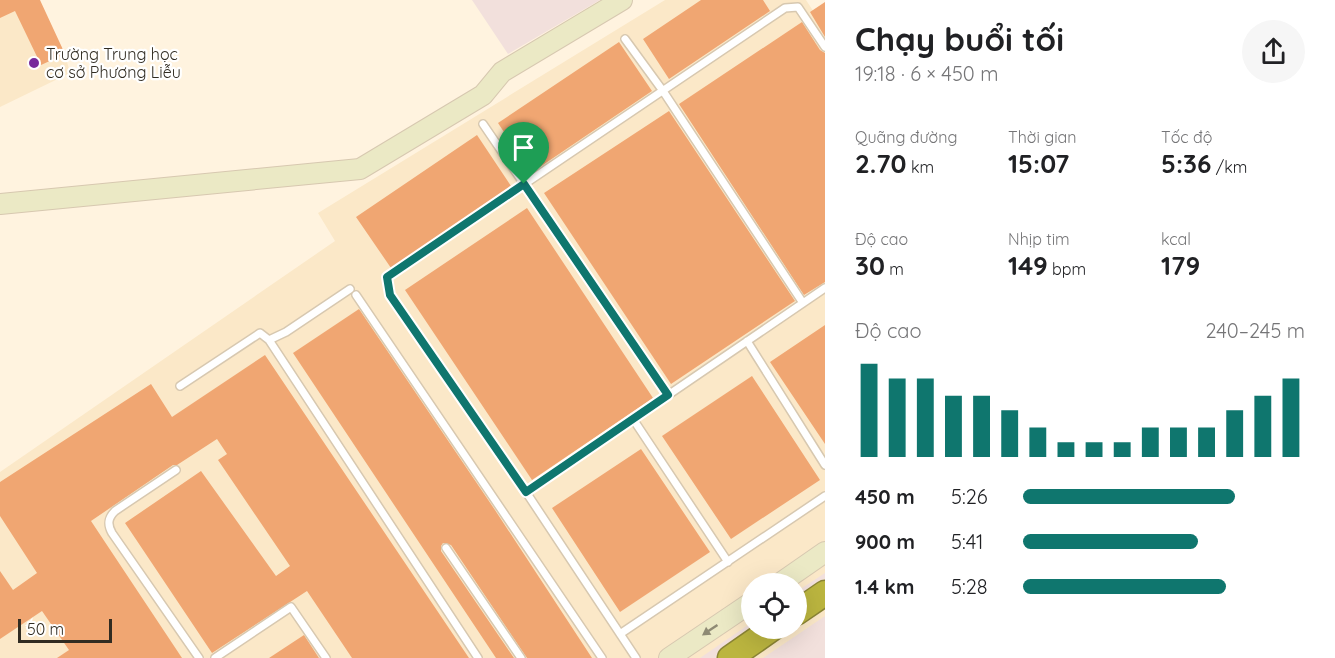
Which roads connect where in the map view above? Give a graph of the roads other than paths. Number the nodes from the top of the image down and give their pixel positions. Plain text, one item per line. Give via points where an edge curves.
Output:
1 (622, 0) edge
2 (626, 39) dead end
3 (825, 47) edge
4 (663, 91) junction
5 (483, 124) dead end
6 (524, 184) junction
7 (0, 204) edge
8 (825, 288) edge
9 (350, 289) dead end
10 (356, 295) dead end
11 (803, 303) junction
12 (269, 340) junction
13 (747, 341) junction
14 (180, 386) dead end
15 (668, 395) junction
16 (633, 419) junction
17 (825, 465) edge
18 (176, 470) dead end
19 (526, 492) junction
20 (825, 496) edge
21 (446, 548) dead end
22 (825, 552) edge
23 (728, 562) junction
24 (795, 573) edge
25 (825, 593) edge
26 (807, 605) edge
27 (741, 609) edge
28 (620, 634) junction
29 (757, 639) edge
30 (199, 658) edge
31 (215, 658) edge
32 (326, 658) edge
33 (478, 658) edge
34 (521, 658) edge
35 (602, 658) edge
36 (636, 658) edge
37 (669, 658) edge
38 (730, 658) edge

1 - 7 street via 502,72 483,96 360,169
2 - 4 lane
3 - 4 lane via 798,8 785,8
4 - 6 lane
4 - 11 lane
5 - 6 lane
6 - 15 lane
6 - 19 lane via 387,277 390,295
8 - 11 lane
9 - 12 lane
10 - 35 lane
11 - 13 lane
12 - 14 lane via 260,333
12 - 33 lane
13 - 15 lane
13 - 17 lane
15 - 16 lane
16 - 19 lane
16 - 23 lane
18 - 30 lane via 115,511 109,524
19 - 28 lane
20 - 23 lane
21 - 34 lane
22 - 24 street
23 - 28 lane
25 - 26 highway
27 -> 37 street
28 - 36 lane
29 - 38 highway
31 - 32 lane via 291,607

